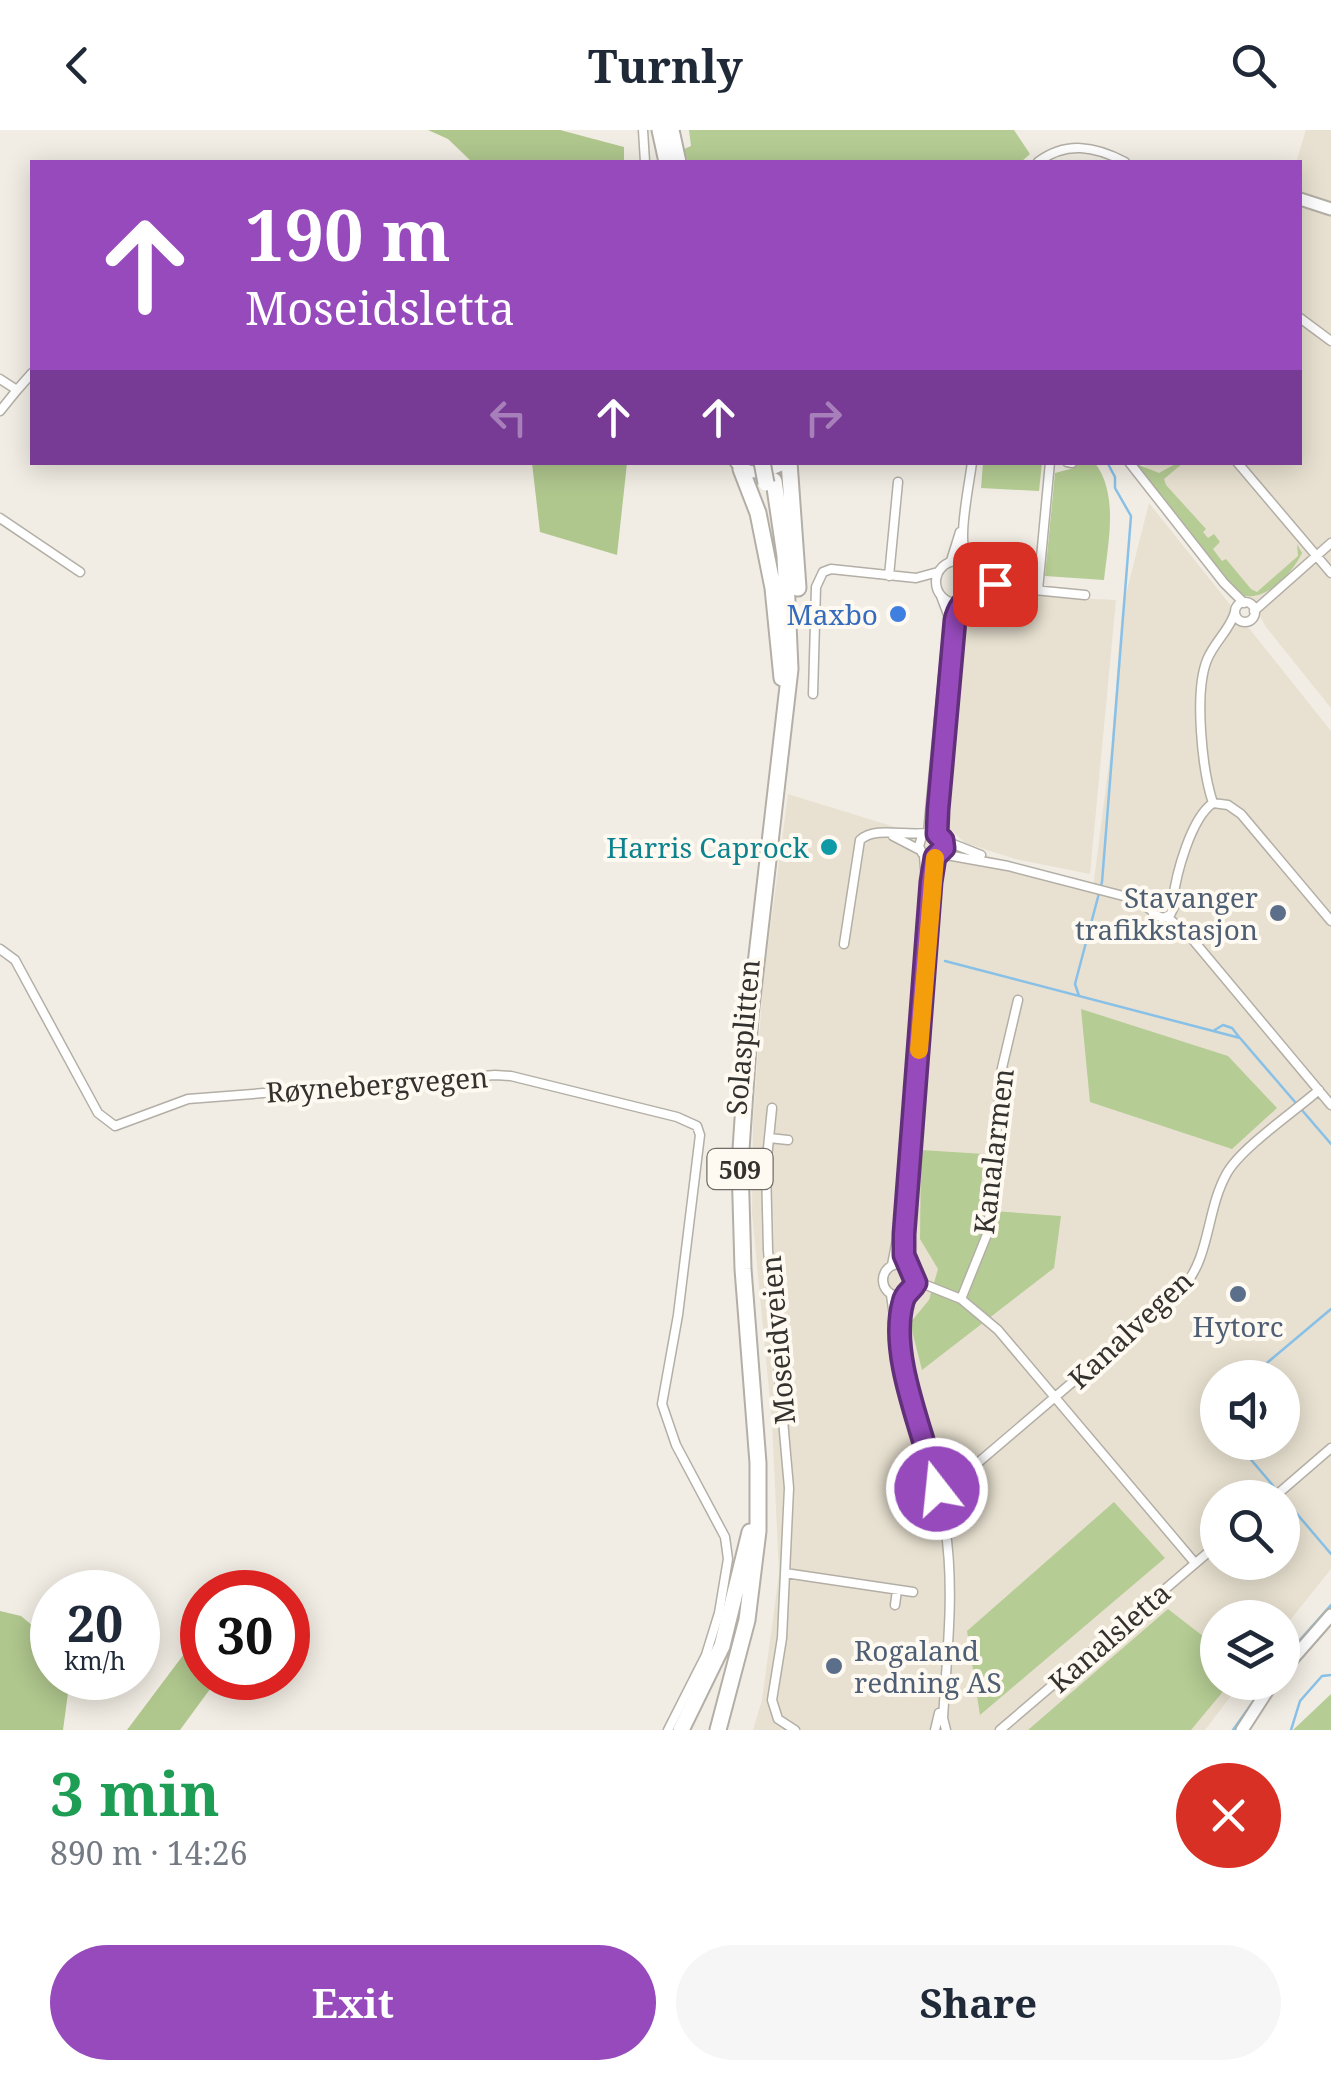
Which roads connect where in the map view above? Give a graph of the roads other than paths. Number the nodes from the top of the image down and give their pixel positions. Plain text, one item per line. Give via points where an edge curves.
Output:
1 (643, 130) edge
2 (660, 130) edge
3 (671, 130) edge
4 (644, 160) edge
5 (669, 160) edge
6 (670, 160) edge
7 (1041, 160) edge
8 (1120, 160) edge
9 (1302, 200) edge
10 (1331, 210) edge
11 (1302, 319) edge
12 (1331, 341) edge
13 (30, 375) edge
14 (0, 379) edge
15 (17, 390) junction
16 (0, 411) edge
17 (763, 465) edge
18 (770, 465) edge
19 (780, 465) edge
20 (790, 465) edge
21 (970, 465) edge
22 (970, 465) edge
23 (1050, 465) edge
24 (1131, 465) edge
25 (1240, 465) edge
26 (738, 466) edge
27 (770, 482) junction
28 (898, 482) dead end
29 (0, 518) edge
30 (1331, 543) edge
31 (1317, 556) junction
32 (950, 562) junction
33 (968, 564) junction
34 (80, 572) dead end
35 (938, 572) junction
36 (1331, 573) edge
37 (889, 576) junction
38 (977, 576) junction
39 (916, 578) junction
40 (1004, 587) junction
41 (1038, 590) junction
42 (975, 592) junction
43 (939, 593) junction
44 (1085, 595) dead end
45 (960, 603) junction
46 (1244, 607) junction
47 (1246, 622) junction
48 (1220, 637) junction
49 (782, 678) junction
50 (813, 694) dead end
51 (785, 730) junction
52 (1213, 803) junction
53 (884, 832) junction
54 (933, 836) junction
55 (922, 853) junction
56 (938, 856) junction
57 (1008, 866) junction
58 (1176, 877) junction
59 (1157, 895) junction
60 (1135, 899) junction
61 (1174, 902) junction
62 (1152, 910) junction
63 (1167, 917) junction
64 (1331, 921) edge
65 (1188, 934) junction
66 (844, 944) dead end
67 (0, 949) edge
68 (1018, 1000) dead end
69 (1319, 1090) junction
70 (1331, 1104) edge
71 (772, 1108) dead end
72 (769, 1138) junction
73 (788, 1140) dead end
74 (892, 1265) junction
75 (912, 1270) junction
76 (934, 1288) junction
77 (908, 1293) junction
78 (891, 1295) junction
79 (962, 1300) junction
80 (1055, 1398) junction
81 (1331, 1448) edge
82 (1293, 1480) edge
83 (953, 1484) dead end
84 (750, 1532) junction
85 (1200, 1560) edge
86 (1195, 1564) junction
87 (785, 1573) junction
88 (897, 1590) junction
89 (913, 1592) dead end
90 (895, 1605) dead end
91 (1331, 1615) edge
92 (748, 1620) junction
93 (1300, 1650) edge
94 (1261, 1700) edge
95 (668, 1730) edge
96 (680, 1730) edge
97 (708, 1730) edge
98 (718, 1730) edge
99 (730, 1730) edge
100 (794, 1730) edge
101 (934, 1730) edge
102 (946, 1730) edge
103 (1000, 1730) edge
104 (1242, 1730) edge

1 - 4 street
2 - 5 highway
3 - 6 highway
7 - 8 street via 1073,147
9 - 10 street
11 - 12 street
13 - 15 street
14 - 15 street
15 - 16 street
17 - 27 highway, Solasplitten / 509, bridge
18 - 27 highway, Solasplitten / 509
19 - 26 street via 754,473
20 - 51 highway, 509 via 797,646
21 - 32 street
22 - 33 street
23 - 41 street
24 - 46 street
25 - 31 street
26 - 49 highway, 509 via 761,528
27 - 49 highway, Solasplitten / 509
27 - 51 highway, Solasplitten / 509 via 790,605
28 - 37 street
29 - 34 street
30 - 31 street
31 - 36 street
31 - 46 street
32 - 33 street
32 - 35 street
33 - 38 street
35 - 39 street
35 - 43 street
37 - 39 street
37 - 50 street via 823,572
38 - 40 street
38 - 42 street
39 - 43 street
40 - 41 street
40 - 42 street
41 - 44 street
42 - 45 street
43 - 45 street
43 - 54 street via 949,618
45 - 54 street
46 - 47 street via 1238,619
46 - 47 street via 1253,617
46 - 48 street
47 - 48 street
48 - 52 street via 1202,687
49 - 84 highway, Solasplitten / 509 via 734,1104 732,1224
51 - 92 highway, Solasplitten / 509 via 742,1104 741,1223 759,1490
52 - 58 street via 1198,820
52 - 64 street via 1236,810
53 - 54 street
53 - 55 street
53 - 66 street via 869,833 858,847
54 - 55 street
54 - 56 street
54 - 57 street
55 - 56 street
55 - 74 street via 926,882
56 - 57 street
56 - 75 street via 904,1234
57 - 60 street
58 - 59 street
58 - 61 street
59 - 60 street
59 - 61 street
59 - 62 street
60 - 62 street
61 - 63 street
61 - 65 street
62 - 63 street
63 - 65 street
65 - 69 street
67 - 95 street, Røynebergvegen via 18,966 98,1113 115,1126 188,1099 496,1075 697,1126 662,1404 676,1445 723,1531 728,1560 706,1655
68 - 79 street, Kanalarmen via 1002,1068 988,1232
69 - 70 street
69 - 80 street, Kanalvegen via 1228,1171 1191,1280
71 - 72 street, Moseidveien
72 - 73 street
72 - 87 street, Moseidveien via 768,1250 790,1488
74 - 75 street
74 - 78 street via 882,1280
75 - 76 street
75 - 77 street
76 - 77 street
76 - 79 street
77 - 78 street
77 - 102 street via 900,1327 903,1357 949,1561
78 - 101 street via 903,1390 932,1489 944,1561
79 - 80 street via 998,1330
80 - 83 street
80 - 86 street
81 - 82 street
84 - 96 highway, 509 via 722,1646
84 - 97 highway, Solasplitten / 509 via 732,1650
85 - 86 street, Kanalsletta
86 - 103 street, Kanalsletta
87 - 88 street
87 - 100 street, Moseidveien via 772,1700 778,1719
88 - 89 street
88 - 90 street
91 - 93 street
92 - 98 highway, Solasplitten / 509
92 - 99 highway, 509
94 - 104 street

